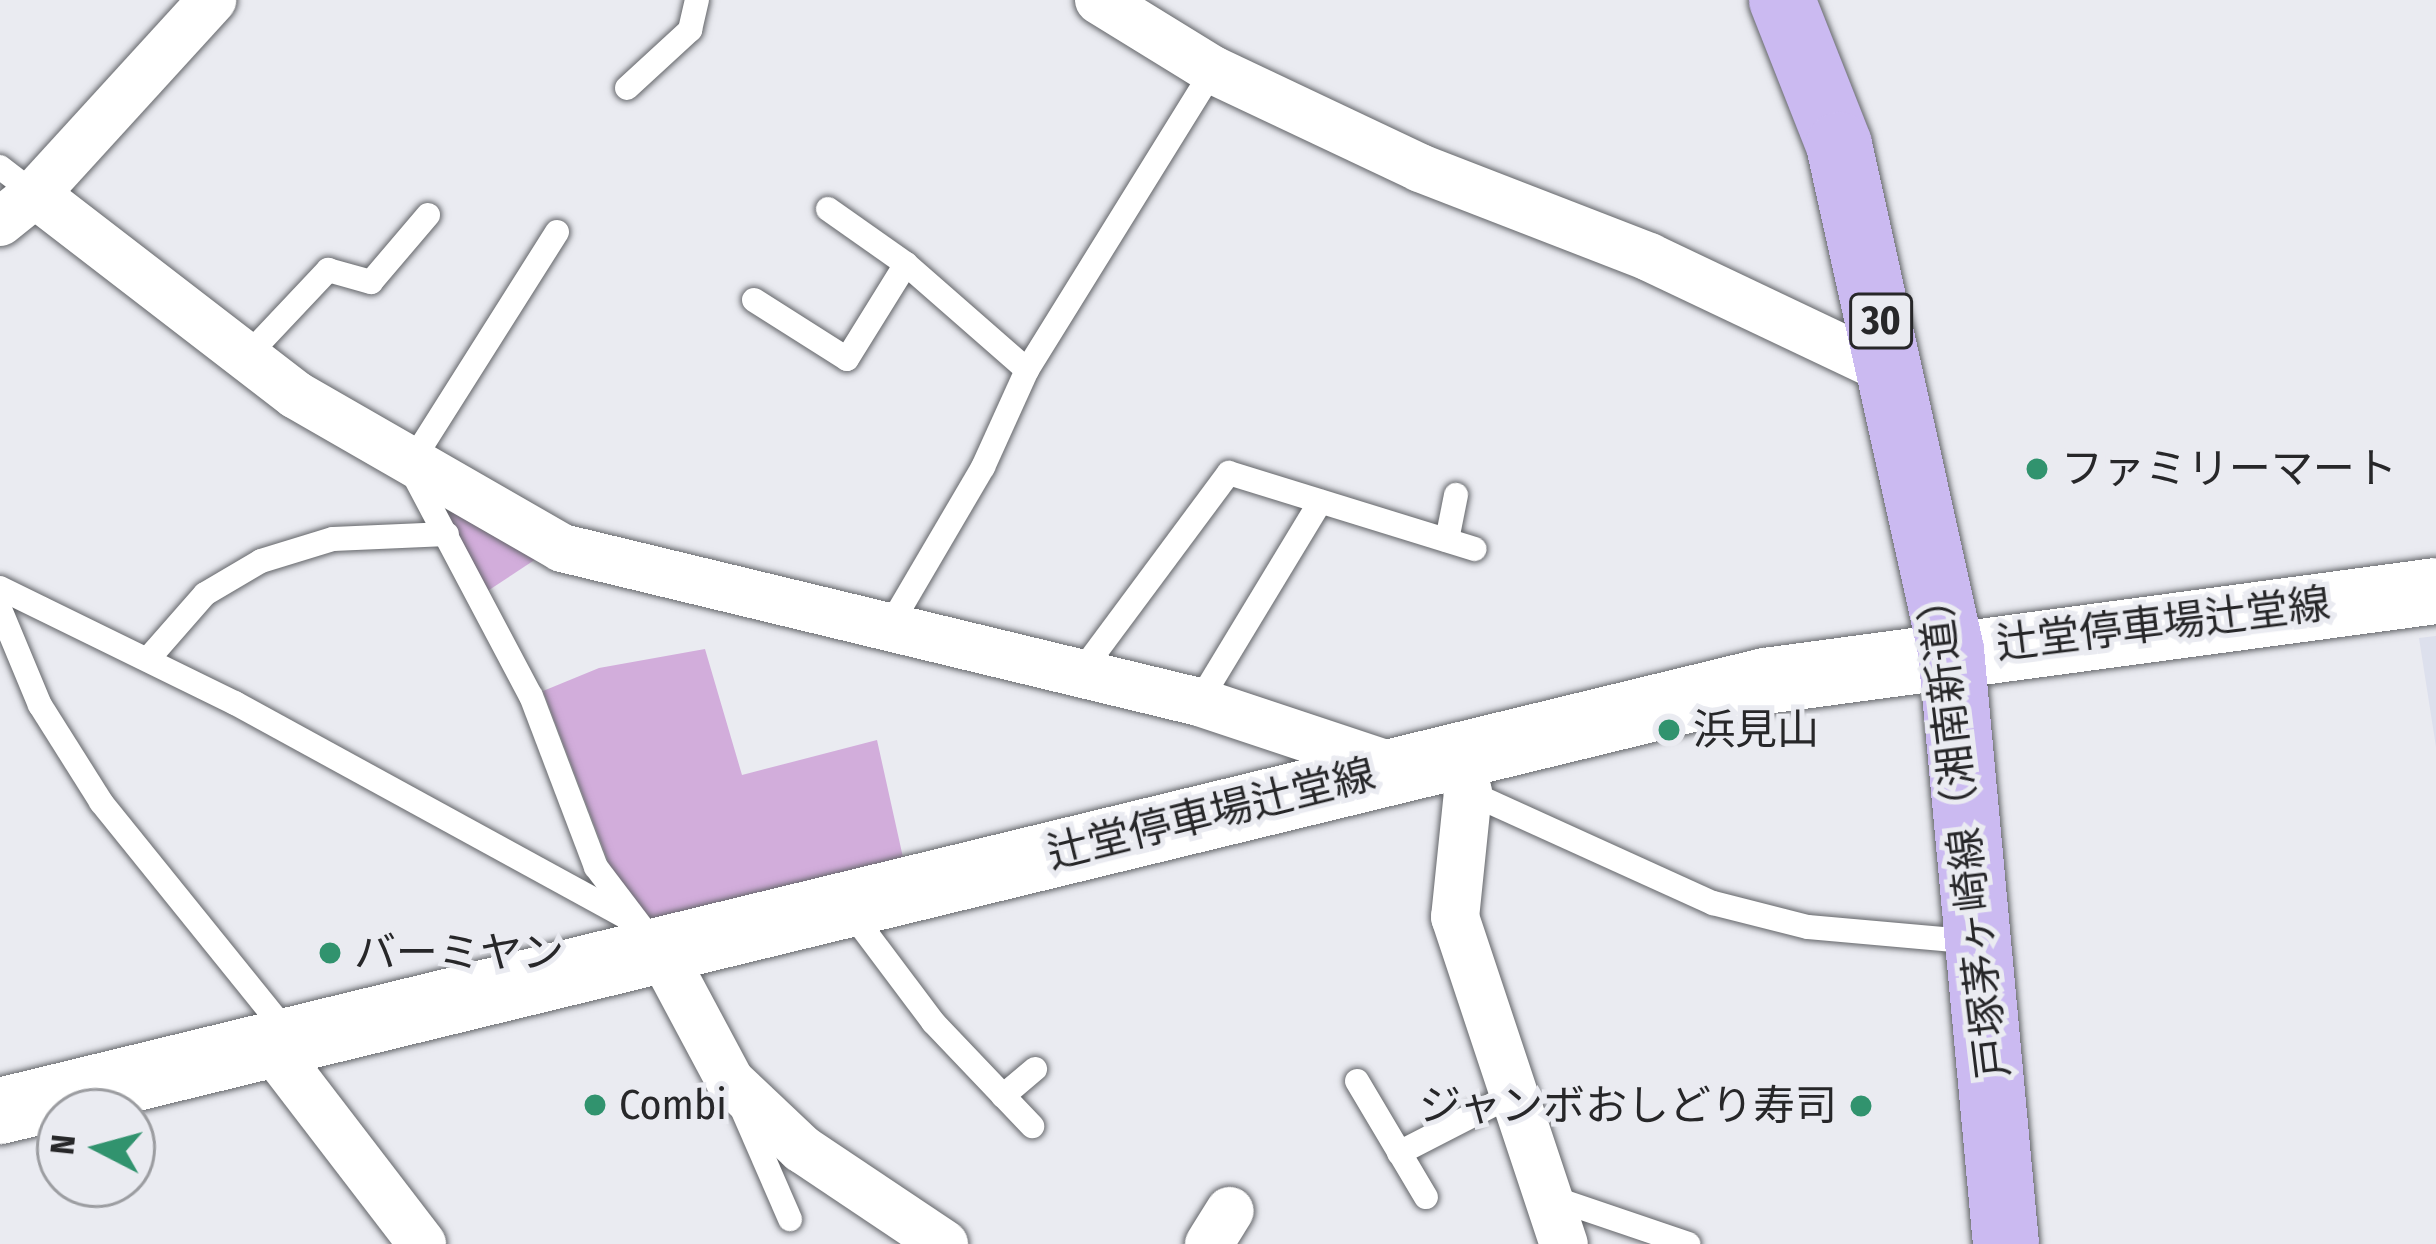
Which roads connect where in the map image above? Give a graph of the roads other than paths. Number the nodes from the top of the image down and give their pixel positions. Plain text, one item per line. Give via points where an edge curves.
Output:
1 (212, 0) edge
2 (697, 0) edge
3 (1099, 0) edge
4 (1782, 0) edge
5 (1214, 70) junction
6 (627, 88) dead end
7 (12, 194) edge
8 (828, 209) dead end
9 (428, 215) dead end
10 (557, 232) dead end
11 (906, 264) junction
12 (754, 300) dead end
13 (246, 357) junction
14 (1028, 370) junction
15 (1893, 373) junction
16 (409, 466) junction
17 (1456, 495) dead end
18 (1320, 502) junction
19 (447, 534) junction
20 (1447, 540) junction
21 (1475, 549) dead end
22 (0, 588) edge
23 (2436, 591) edge
24 (0, 609) edge
25 (888, 629) junction
26 (1951, 650) junction
27 (148, 659) junction
28 (1078, 676) junction
29 (1199, 702) junction
30 (1397, 769) junction
31 (1464, 773) junction
32 (844, 903) junction
33 (643, 933) junction
34 (1984, 943) junction
35 (279, 1040) junction
36 (1035, 1069) dead end
37 (730, 1081) junction
38 (1357, 1081) dead end
39 (1514, 1094) junction
40 (1003, 1096) junction
41 (0, 1111) edge
42 (1032, 1126) dead end
43 (1400, 1153) junction
44 (1426, 1197) dead end
45 (790, 1220) dead end
46 (1559, 1221) edge
47 (422, 1244) edge
48 (944, 1244) edge
49 (1688, 1244) edge
50 (2006, 1244) edge

1 - 7 street
2 - 6 lane via 690,30
3 - 5 street
4 - 15 main road, 戸塚茅ヶ崎線（湘南新道） / 30 via 1839,145
5 - 14 lane
5 - 15 street via 1420,168 1649,257
7 - 13 street
8 - 11 lane
9 - 13 lane via 371,281 328,270
10 - 16 lane
11 - 12 lane via 847,359
11 - 14 lane
13 - 16 street
14 - 25 lane via 983,467
15 - 26 main road, 戸塚茅ヶ崎線（湘南新道） / 30
16 - 19 lane
16 - 25 street via 562,548
17 - 20 lane
18 - 20 lane
18 - 28 lane via 1228,473
18 - 29 lane
19 - 27 lane via 333,538 261,560 205,594
19 - 33 lane via 531,696 596,867
20 - 21 lane
22 - 27 lane
23 - 26 main road, 辻堂停車場辻堂線
24 - 35 lane via 40,705 101,802
25 - 28 street
26 - 31 main road, 辻堂停車場辻堂線 via 1765,681
26 - 34 main road, 戸塚茅ヶ崎線（湘南新道） / 30
27 - 33 lane
28 - 29 street
29 - 30 street
30 - 31 main road, 辻堂停車場辻堂線
30 - 32 main road, 辻堂停車場辻堂線
31 - 34 lane via 1713,903 1808,927
31 - 39 street via 1455,917
32 - 33 main road, 辻堂停車場辻堂線
32 - 40 lane via 933,1022
33 - 35 main road, 辻堂停車場辻堂線
33 - 37 street
34 - 50 main road, 戸塚茅ヶ崎線（湘南新道） / 30
35 - 41 main road, 辻堂停車場辻堂線
35 - 47 street
36 - 40 lane
37 - 45 lane
37 - 48 street via 802,1149
38 - 43 lane
39 - 43 lane
39 - 46 street
40 - 42 lane
43 - 44 lane
46 - 49 lane

